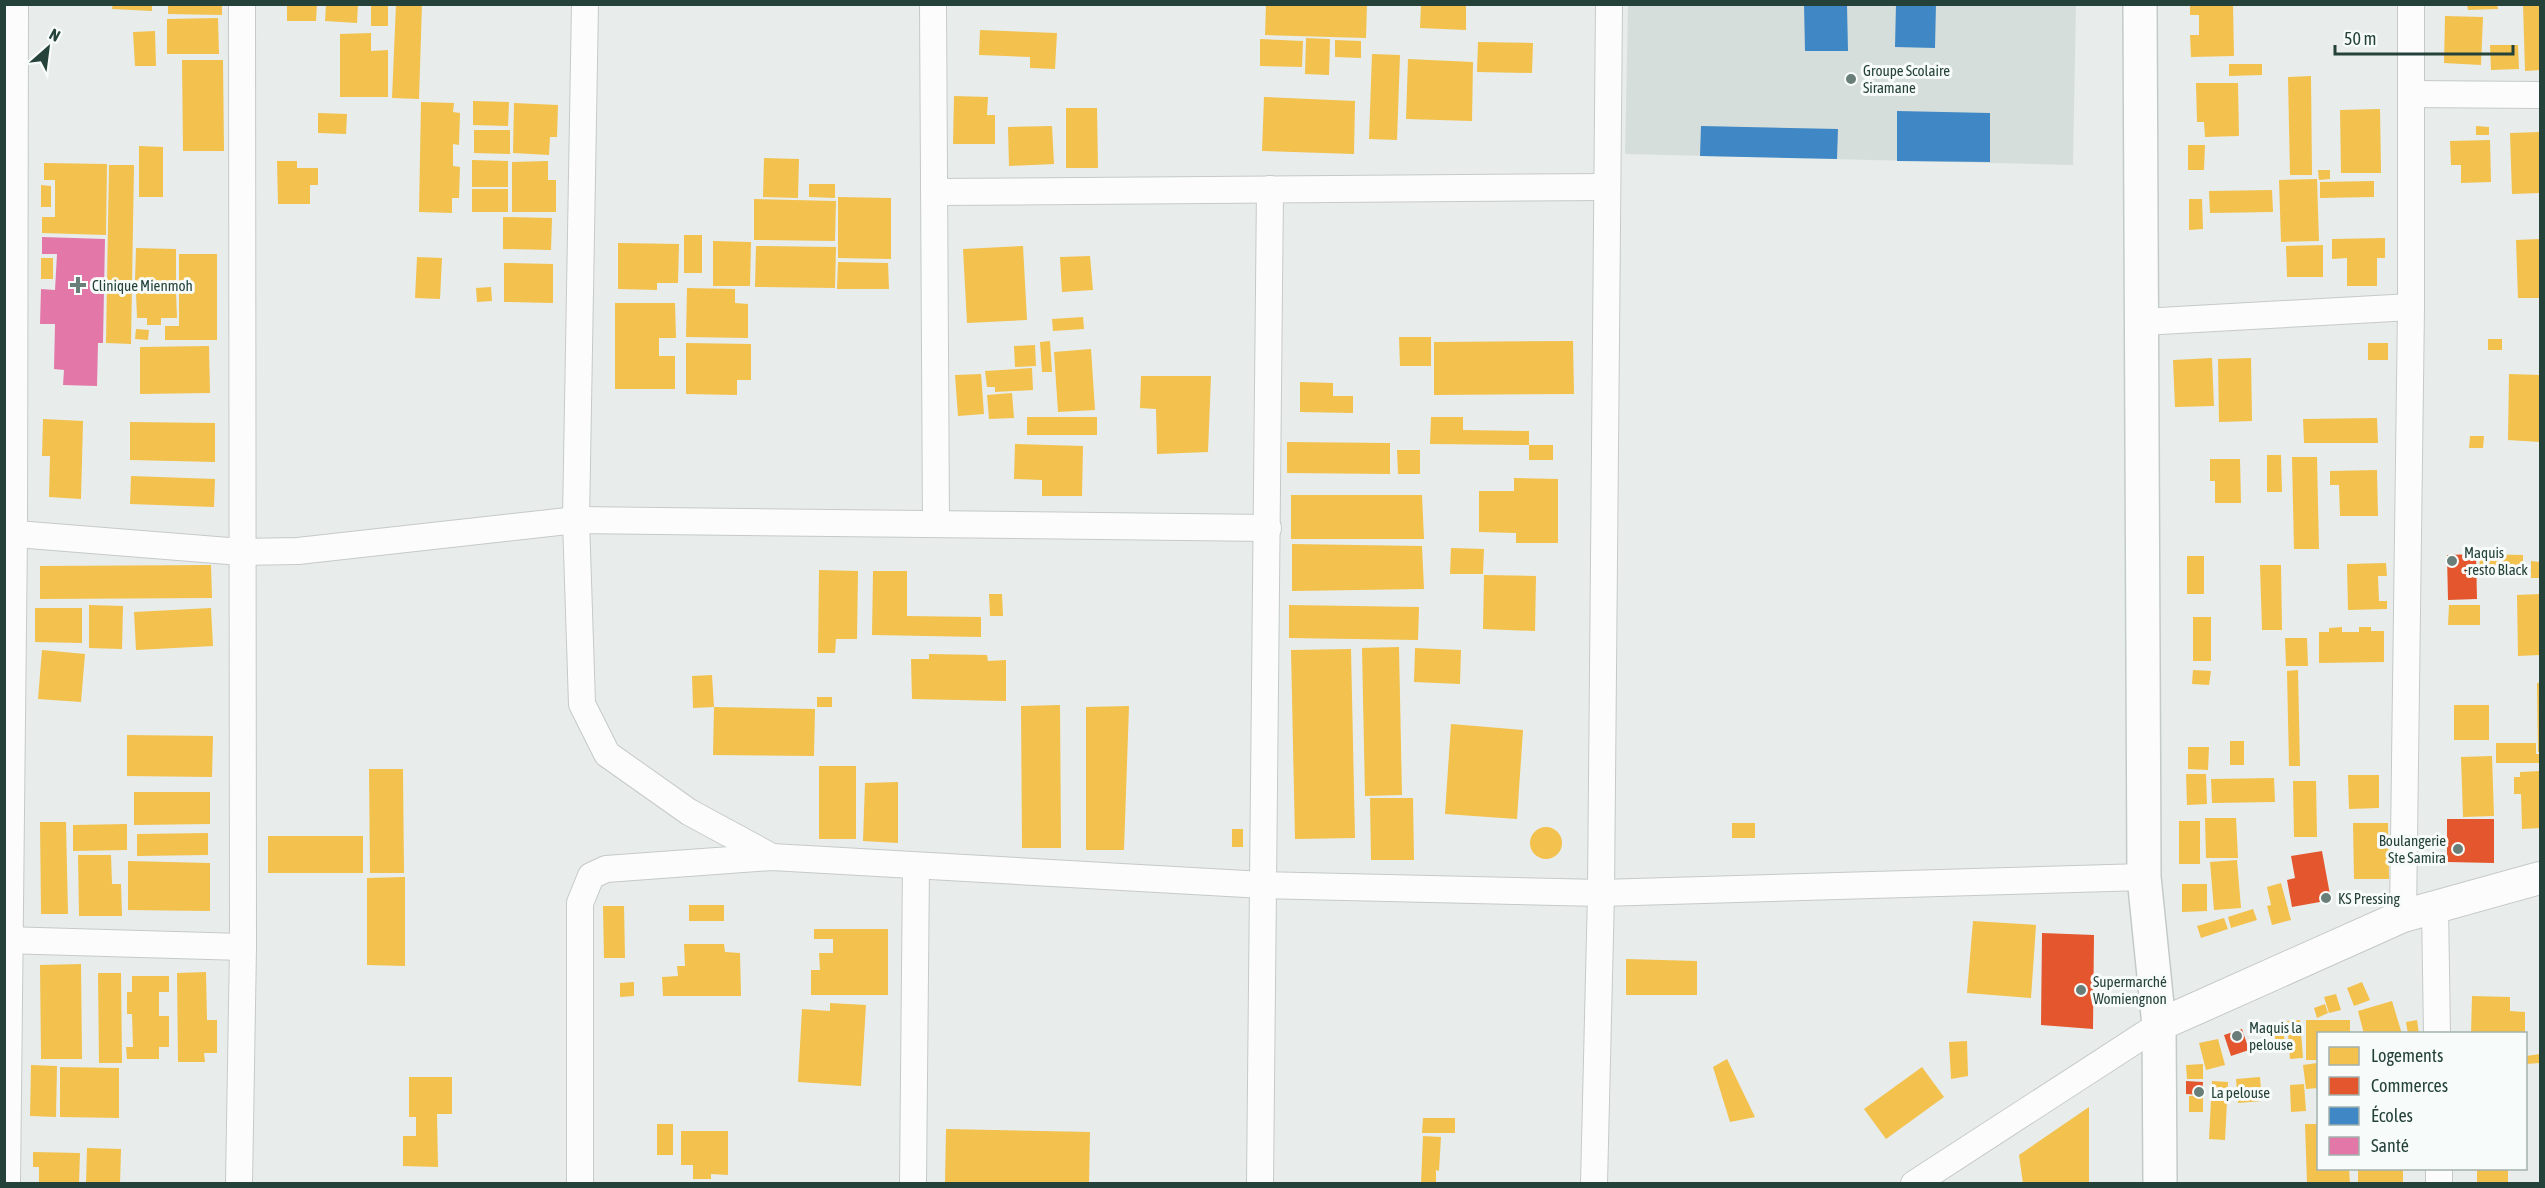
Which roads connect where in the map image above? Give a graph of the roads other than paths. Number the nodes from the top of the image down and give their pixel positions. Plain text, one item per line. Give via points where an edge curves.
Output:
1 (15, 4) edge
2 (242, 4) edge
3 (585, 4) edge
4 (933, 4) edge
5 (1609, 4) edge
6 (2140, 4) edge
7 (2410, 4) edge
8 (2411, 94) junction
9 (2541, 95) edge
10 (1607, 187) junction
11 (1269, 189) junction
12 (934, 192) junction
13 (2411, 307) junction
14 (2142, 322) junction
15 (576, 520) junction
16 (936, 523) junction
17 (1268, 528) junction
18 (9, 533) edge
19 (241, 552) junction
20 (772, 857) junction
21 (916, 866) junction
22 (2144, 876) junction
23 (2541, 878) edge
24 (1263, 885) junction
25 (1601, 893) junction
26 (2435, 907) junction
27 (2403, 916) junction
28 (7, 940) edge
29 (243, 947) junction
30 (2159, 1024) junction
31 (2437, 1032) edge
32 (1942, 1174) edge
33 (7, 1184) edge
34 (239, 1184) edge
35 (580, 1184) edge
36 (913, 1184) edge
37 (1260, 1184) edge
38 (1594, 1184) edge
39 (1914, 1184) edge
40 (2160, 1184) edge

1 - 18 street
2 - 19 street
3 - 15 street
4 - 12 street
5 - 10 street
6 - 14 main road
7 - 8 street
8 - 9 street
8 - 13 street
10 - 11 street
10 - 25 street
11 - 12 street
11 - 17 street
12 - 16 street
13 - 14 street
13 - 27 street
14 - 22 main road
15 - 16 street
15 - 19 street via 298,551
15 - 20 street via 582,704 607,754 689,812
16 - 17 street
17 - 24 street
18 - 19 street
18 - 28 street
19 - 29 street
20 - 21 street
20 - 35 street via 606,869 591,876 580,903
21 - 24 street
21 - 36 street
22 - 25 street
22 - 30 main road
23 - 26 street
24 - 25 street
24 - 37 street
25 - 38 street
26 - 27 street
26 - 31 street
27 - 30 street
28 - 29 street
28 - 33 street
29 - 34 street
30 - 32 street
30 - 40 main road
32 - 39 street

